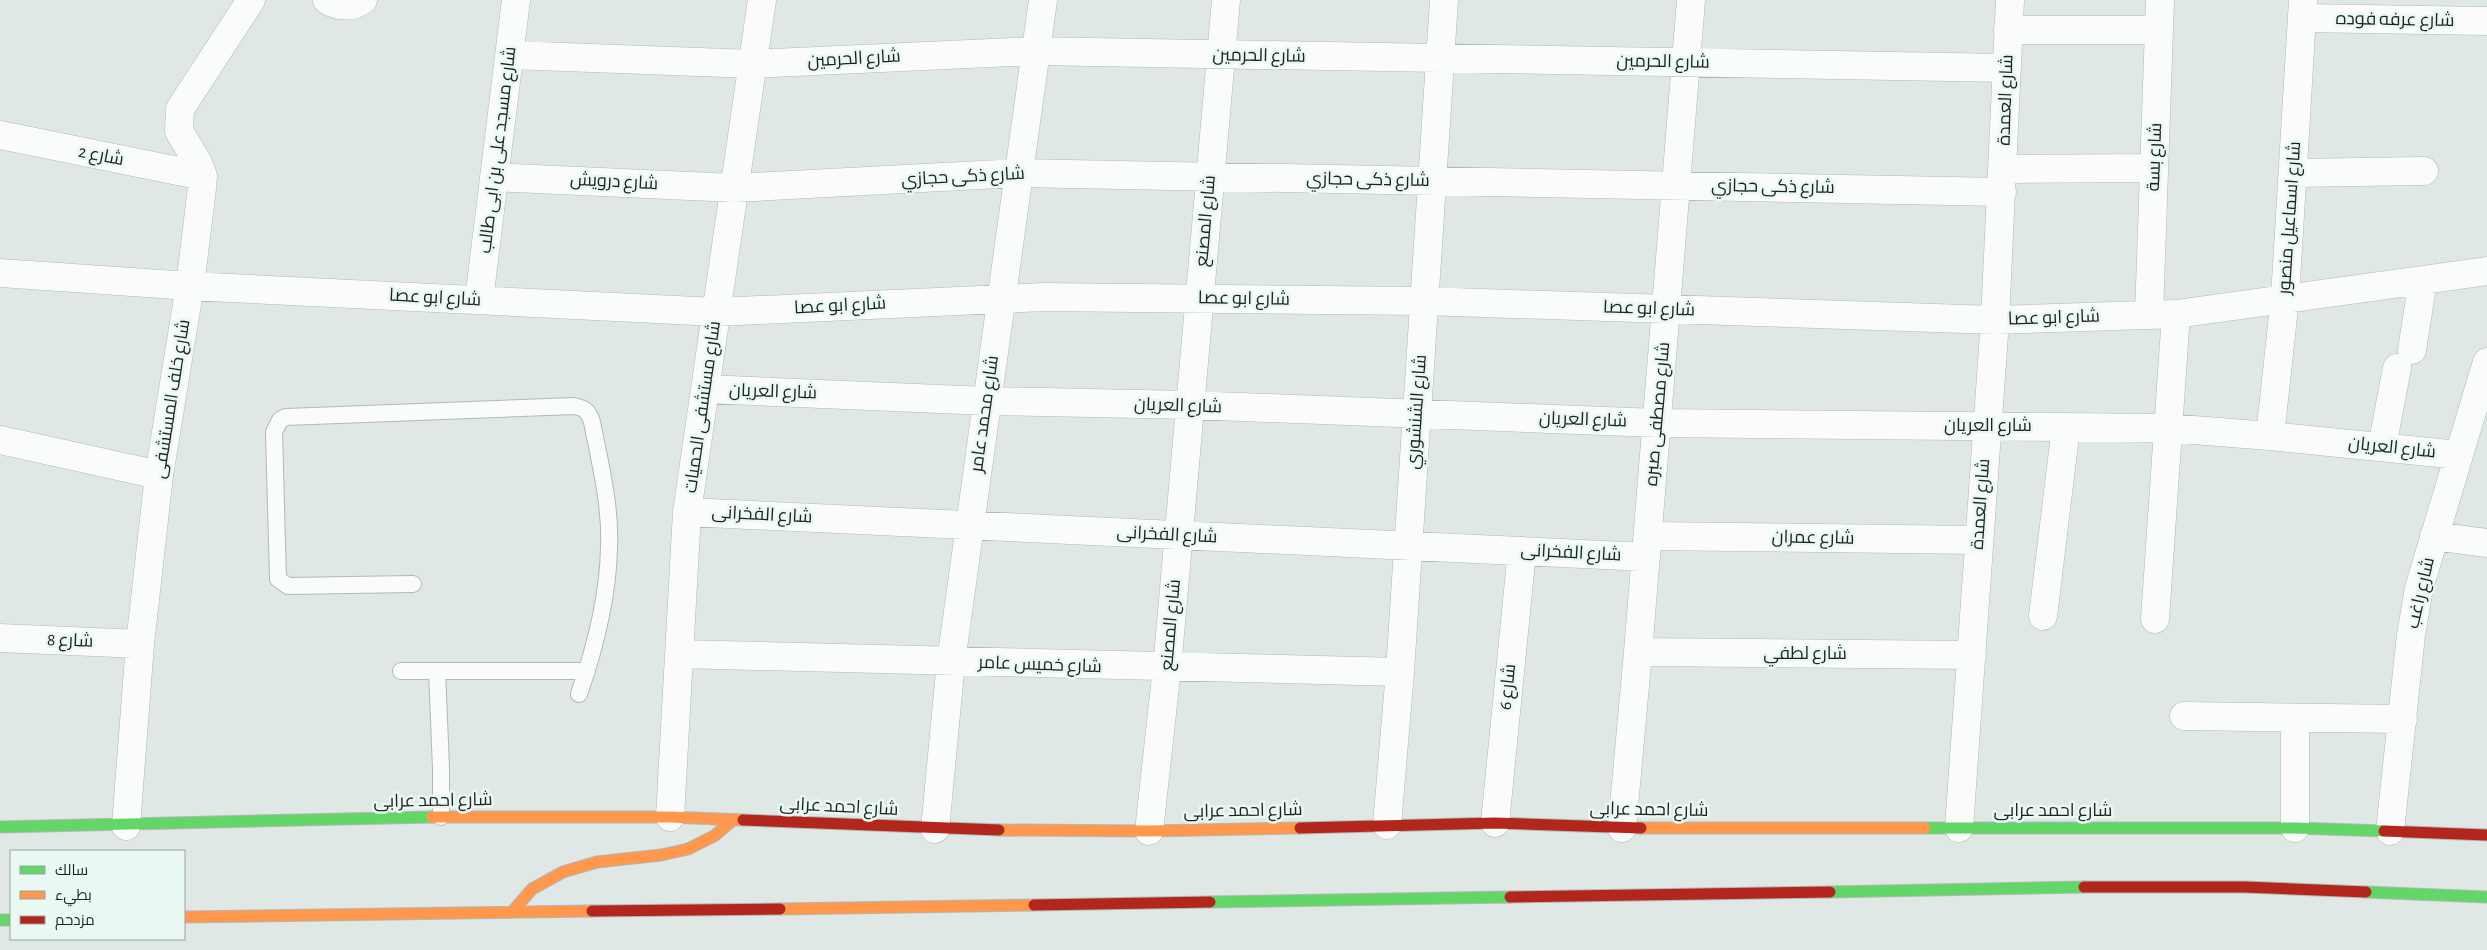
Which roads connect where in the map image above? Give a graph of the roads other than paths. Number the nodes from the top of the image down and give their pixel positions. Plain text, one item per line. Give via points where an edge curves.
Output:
1 (250, 0) edge
2 (326, 0) edge
3 (363, 0) edge
4 (516, 0) edge
5 (762, 0) edge
6 (1043, 0) edge
7 (1226, 0) edge
8 (1444, 0) edge
9 (1691, 0) edge
10 (2010, 0) edge
11 (2160, 0) edge
12 (2303, 9) edge
13 (2487, 21) edge
14 (2008, 30) junction
15 (2159, 30) junction
16 (1036, 51) junction
17 (510, 55) junction
18 (1221, 55) junction
19 (1440, 57) junction
20 (1686, 63) junction
21 (753, 64) junction
22 (2007, 68) junction
23 (0, 135) edge
24 (2154, 168) junction
25 (2424, 171) dead end
26 (1019, 173) junction
27 (2293, 173) junction
28 (203, 176) junction
29 (1210, 176) junction
30 (494, 177) junction
31 (2003, 180) junction
32 (1432, 181) junction
33 (1676, 185) junction
34 (734, 188) junction
35 (2487, 271) edge
36 (0, 273) edge
37 (2423, 280) junction
38 (190, 286) junction
39 (1002, 298) junction
40 (2285, 298) junction
41 (1200, 299) junction
42 (479, 300) junction
43 (1424, 302) junction
44 (1666, 310) junction
45 (716, 312) junction
46 (2162, 314) junction
47 (1995, 320) junction
48 (2487, 362) edge
49 (706, 389) junction
50 (2482, 399) edge
51 (987, 401) junction
52 (1190, 406) junction
53 (1417, 414) junction
54 (1657, 423) junction
55 (1986, 426) junction
56 (2066, 426) junction
57 (2168, 428) junction
58 (2270, 436) junction
59 (0, 440) edge
60 (2382, 447) junction
61 (2459, 455) junction
62 (159, 475) junction
63 (688, 512) junction
64 (969, 525) junction
65 (1178, 535) junction
66 (2434, 536) junction
67 (1978, 540) junction
68 (2487, 543) edge
69 (1408, 546) junction
70 (1647, 547) junction
71 (1522, 551) junction
72 (413, 584) dead end
73 (2043, 616) dead end
74 (2155, 619) dead end
75 (0, 638) edge
76 (140, 644) junction
77 (1638, 652) junction
78 (679, 654) junction
79 (1972, 655) junction
80 (951, 662) junction
81 (1167, 668) junction
82 (401, 671) dead end
83 (437, 671) junction
84 (587, 671) junction
85 (1400, 672) junction
86 (579, 694) dead end
87 (2184, 716) dead end
88 (2295, 718) junction
89 (2403, 719) junction
90 (441, 817) junction
91 (670, 817) junction
92 (733, 820) junction
93 (1494, 823) junction
94 (1387, 825) junction
95 (126, 826) junction
96 (0, 827) edge
97 (1622, 828) junction
98 (1959, 828) junction
99 (2295, 828) junction
100 (934, 829) junction
101 (1149, 830) junction
102 (2390, 831) junction
103 (2487, 835) edge
104 (2487, 897) edge
105 (513, 911) junction
106 (185, 916) edge

1 - 28 street via 180,109 179,131
2 - 3 street via 348,6
4 - 17 street, شارع مسجد على بن ابى طالب
5 - 21 street, شارع مستشفى الحميات
6 - 16 street, شارع محمد عامر
7 - 18 street, شارع المصنع
8 - 19 street, شارع الشنشوري
9 - 20 street, شارع مصطفى صبره
10 - 14 street, شارع العمدة
11 - 15 street, شارع بسة
12 - 13 street, شارع عرفه فوده
12 - 27 street, شارع اسماعيل منصور
14 - 15 street
14 - 22 street, شارع العمدة
15 - 24 street, شارع بسة
16 - 18 street, شارع الحرمين
16 - 21 street, شارع الحرمين
16 - 26 street, شارع محمد عامر
17 - 21 street, شارع الحرمين
17 - 30 street, شارع مسجد على بن ابى طالب
18 - 19 street, شارع الحرمين
18 - 29 street, شارع المصنع
19 - 20 street, شارع الحرمين
19 - 32 street, شارع الشنشوري
20 - 22 street, شارع الحرمين
20 - 33 street, شارع مصطفى صبره
21 - 34 street, شارع مستشفى الحميات
22 - 31 street, شارع العمدة
23 - 28 street, شارع 2
24 - 31 street, شارع ذكى حجازي
24 - 46 street, شارع بسة
25 - 27 street
26 - 29 street, شارع ذكى حجازي
26 - 34 street, شارع ذكى حجازي
26 - 39 street, شارع محمد عامر
27 - 40 street, شارع اسماعيل منصور
28 - 38 street, شارع خلف المستشفى
29 - 32 street, شارع ذكى حجازي
29 - 41 street, شارع المصنع
30 - 34 street, شارع درويش
30 - 42 street, شارع مسجد على بن ابى طالب
31 - 33 street, شارع ذكى حجازي
31 - 47 street, شارع العمدة
32 - 33 street, شارع ذكى حجازي
32 - 43 street, شارع الشنشوري
33 - 44 street, شارع مصطفى صبره
34 - 45 street, شارع مستشفى الحميات
35 - 37 street, شارع ابو عصا
36 - 38 street, شارع ابو عصا
37 - 40 street, شارع ابو عصا
37 - 60 street
38 - 42 street, شارع ابو عصا
38 - 62 street, شارع خلف المستشفى
39 - 41 street, شارع ابو عصا
39 - 45 street, شارع ابو عصا
39 - 51 street, شارع محمد عامر
40 - 46 street, شارع ابو عصا
40 - 58 street, شارع اسماعيل منصور
41 - 43 street, شارع ابو عصا
41 - 52 street, شارع المصنع
42 - 45 street, شارع ابو عصا
43 - 44 street, شارع ابو عصا
43 - 53 street, شارع الشنشوري
44 - 47 street, شارع ابو عصا
44 - 54 street, شارع مصطفى صبره
45 - 49 street, شارع مستشفى الحميات
46 - 47 street, شارع ابو عصا
46 - 57 street, شارع بسة
47 - 55 street, شارع العمدة
48 - 50 street, شارع راغب
49 - 51 street, شارع العريان
49 - 63 street, شارع مستشفى الحميات
50 - 61 street, شارع راغب
51 - 52 street, شارع العريان
51 - 64 street, شارع محمد عامر
52 - 53 street, شارع العريان
52 - 65 street, شارع المصنع
53 - 54 street, شارع العريان
53 - 69 street, شارع الشنشوري
54 - 55 street, شارع العريان
54 - 70 street, شارع مصطفى صبره
55 - 56 street, شارع العريان
55 - 67 street, شارع العمدة
56 - 57 street, شارع العريان
56 - 73 street
57 - 58 street, شارع العريان
57 - 74 street, شارع بسة
58 - 60 street, شارع العريان
59 - 62 street
60 - 61 street, شارع العريان
61 - 66 street, شارع راغب
62 - 76 street, شارع خلف المستشفى
63 - 64 street, شارع الفخرانى
63 - 78 street, شارع مستشفى الحميات
64 - 65 street, شارع الفخرانى
64 - 80 street, شارع محمد عامر
65 - 69 street, شارع الفخرانى
65 - 81 street, شارع المصنع
66 - 68 street
66 - 89 street, شارع راغب via 2414,616
67 - 70 street, شارع عمران
67 - 79 street, شارع العمدة
69 - 71 street, شارع الفخرانى
69 - 85 street, شارع الشنشوري
70 - 71 street, شارع الفخرانى
70 - 77 street, شارع مصطفى صبره
71 - 93 street, شارع 6
72 - 84 lane via 282,584 278,579 274,432 280,420 286,416 583,408 592,422 604,484 610,547 602,610
75 - 76 street, شارع 8
76 - 95 street, شارع خلف المستشفى
77 - 79 street, شارع لطفي
77 - 97 street, شارع مصطفى صبره
78 - 80 street, شارع خميس عامر
78 - 91 street, شارع مستشفى الحميات
79 - 98 street, شارع العمدة
80 - 81 street, شارع خميس عامر
80 - 100 street, شارع محمد عامر
81 - 85 street, شارع خميس عامر
81 - 101 street, شارع المصنع
82 - 83 lane
83 - 84 lane
83 - 90 lane
84 - 86 lane
85 - 94 street, شارع الشنشوري
87 - 88 street
88 - 89 street
88 - 99 street
89 - 102 street, شارع راغب
90 - 91 main road, شارع احمد عرابى
90 - 95 main road, شارع احمد عرابى
91 - 92 main road, شارع احمد عرابى
92 - 100 main road, شارع احمد عرابى
92 - 105 main road via 714,836 688,848 661,855 597,862 563,872 532,889
93 - 94 main road, شارع احمد عرابى
93 - 97 main road, شارع احمد عرابى
94 - 101 main road, شارع احمد عرابى
95 - 96 main road, شارع احمد عرابى
97 - 98 main road, شارع احمد عرابى
98 - 99 main road, شارع احمد عرابى
99 - 102 main road, شارع احمد عرابى
100 - 101 main road, شارع احمد عرابى
102 - 103 main road, شارع احمد عرابى
104 - 105 main road via 2245,887 2103,887
105 - 106 main road

